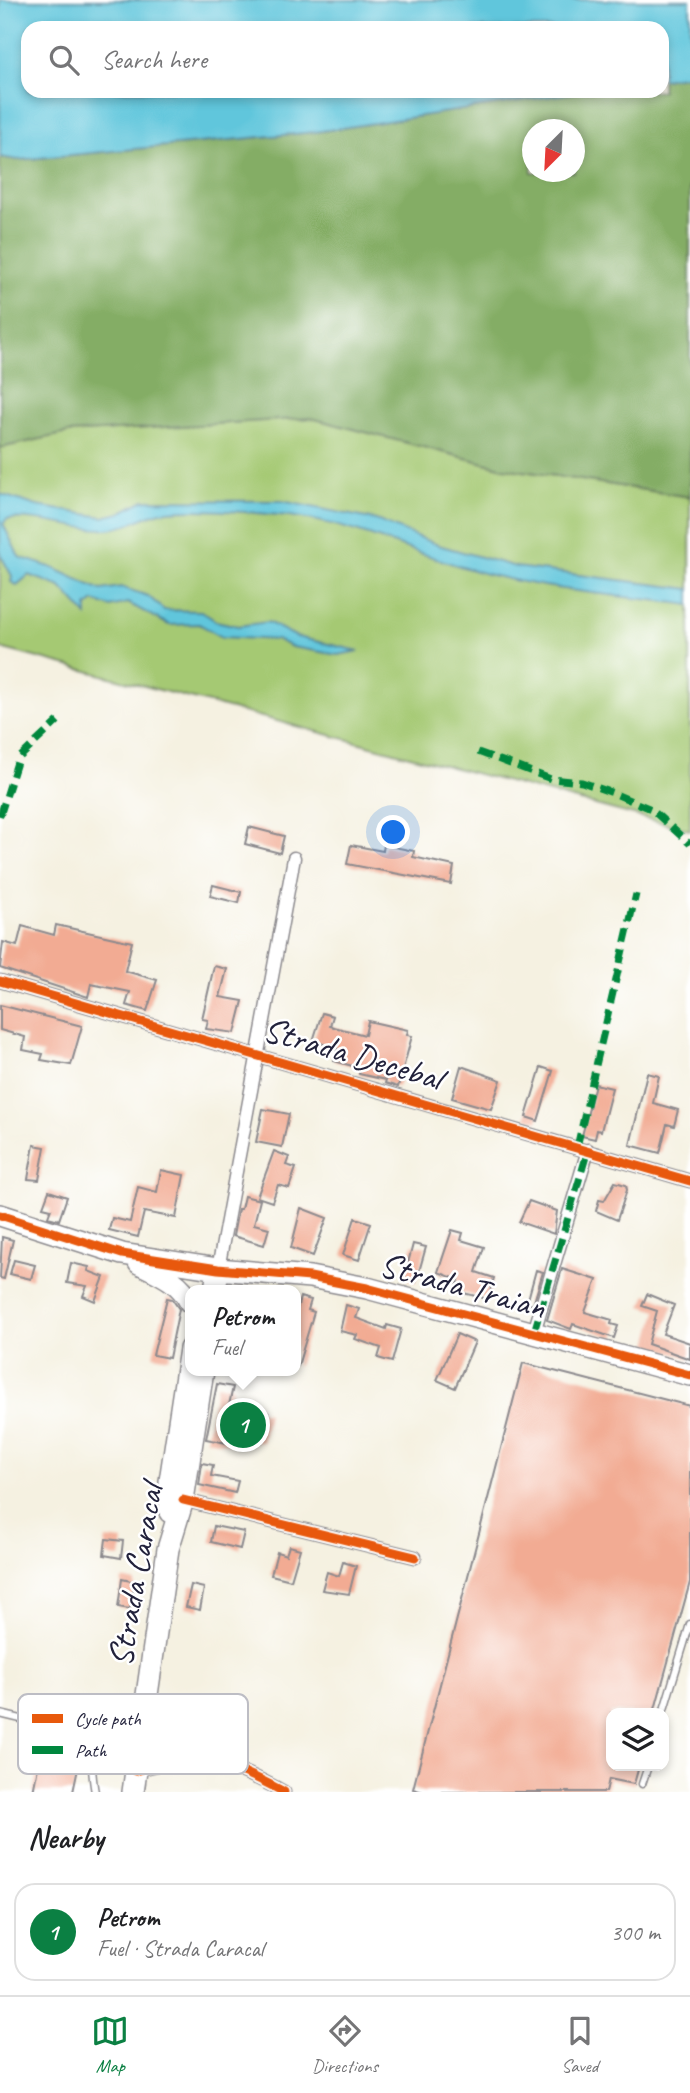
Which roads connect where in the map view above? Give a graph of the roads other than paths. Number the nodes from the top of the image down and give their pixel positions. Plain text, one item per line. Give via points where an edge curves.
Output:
1 (294, 858) dead end
2 (0, 981) edge
3 (256, 1055) junction
4 (588, 1150) junction
5 (690, 1181) edge
6 (0, 1214) edge
7 (122, 1254) junction
8 (212, 1275) edge
9 (282, 1275) junction
10 (264, 1285) edge
11 (185, 1291) edge
12 (534, 1332) junction
13 (690, 1375) edge
14 (186, 1376) edge
15 (202, 1376) edge
16 (178, 1427) junction
17 (192, 1445) junction
18 (183, 1500) junction
19 (169, 1549) junction
20 (415, 1557) dead end
21 (690, 1624) edge
22 (148, 1694) edge
23 (665, 1708) edge
24 (0, 1714) edge
25 (18, 1718) edge
26 (646, 1771) edge
27 (93, 1774) edge
28 (151, 1774) edge
29 (246, 1774) edge
30 (135, 1782) edge
31 (642, 1784) dead end
32 (95, 1792) edge
33 (284, 1792) edge

1 - 3 street
2 - 3 street, Strada Decebal
3 - 4 street, Strada Decebal
3 - 8 street
4 - 5 street, Strada Decebal
4 - 12 street
6 - 7 main road
7 - 8 main road, Strada Traian
7 - 11 main road
8 - 9 main road, Strada Traian
9 - 10 main road
9 - 12 main road, Strada Traian via 357,1286
12 - 13 main road, Strada Traian
14 - 16 main road
15 - 17 main road, Strada Caracal
16 - 17 lane
16 - 19 main road via 170,1481
17 - 18 main road, Strada Caracal
18 - 19 main road, Strada Caracal
18 - 20 street
19 - 22 main road, Strada Caracal
21 - 23 lane
24 - 25 lane
26 - 31 lane
27 - 32 lane
28 - 30 street
29 - 33 street

